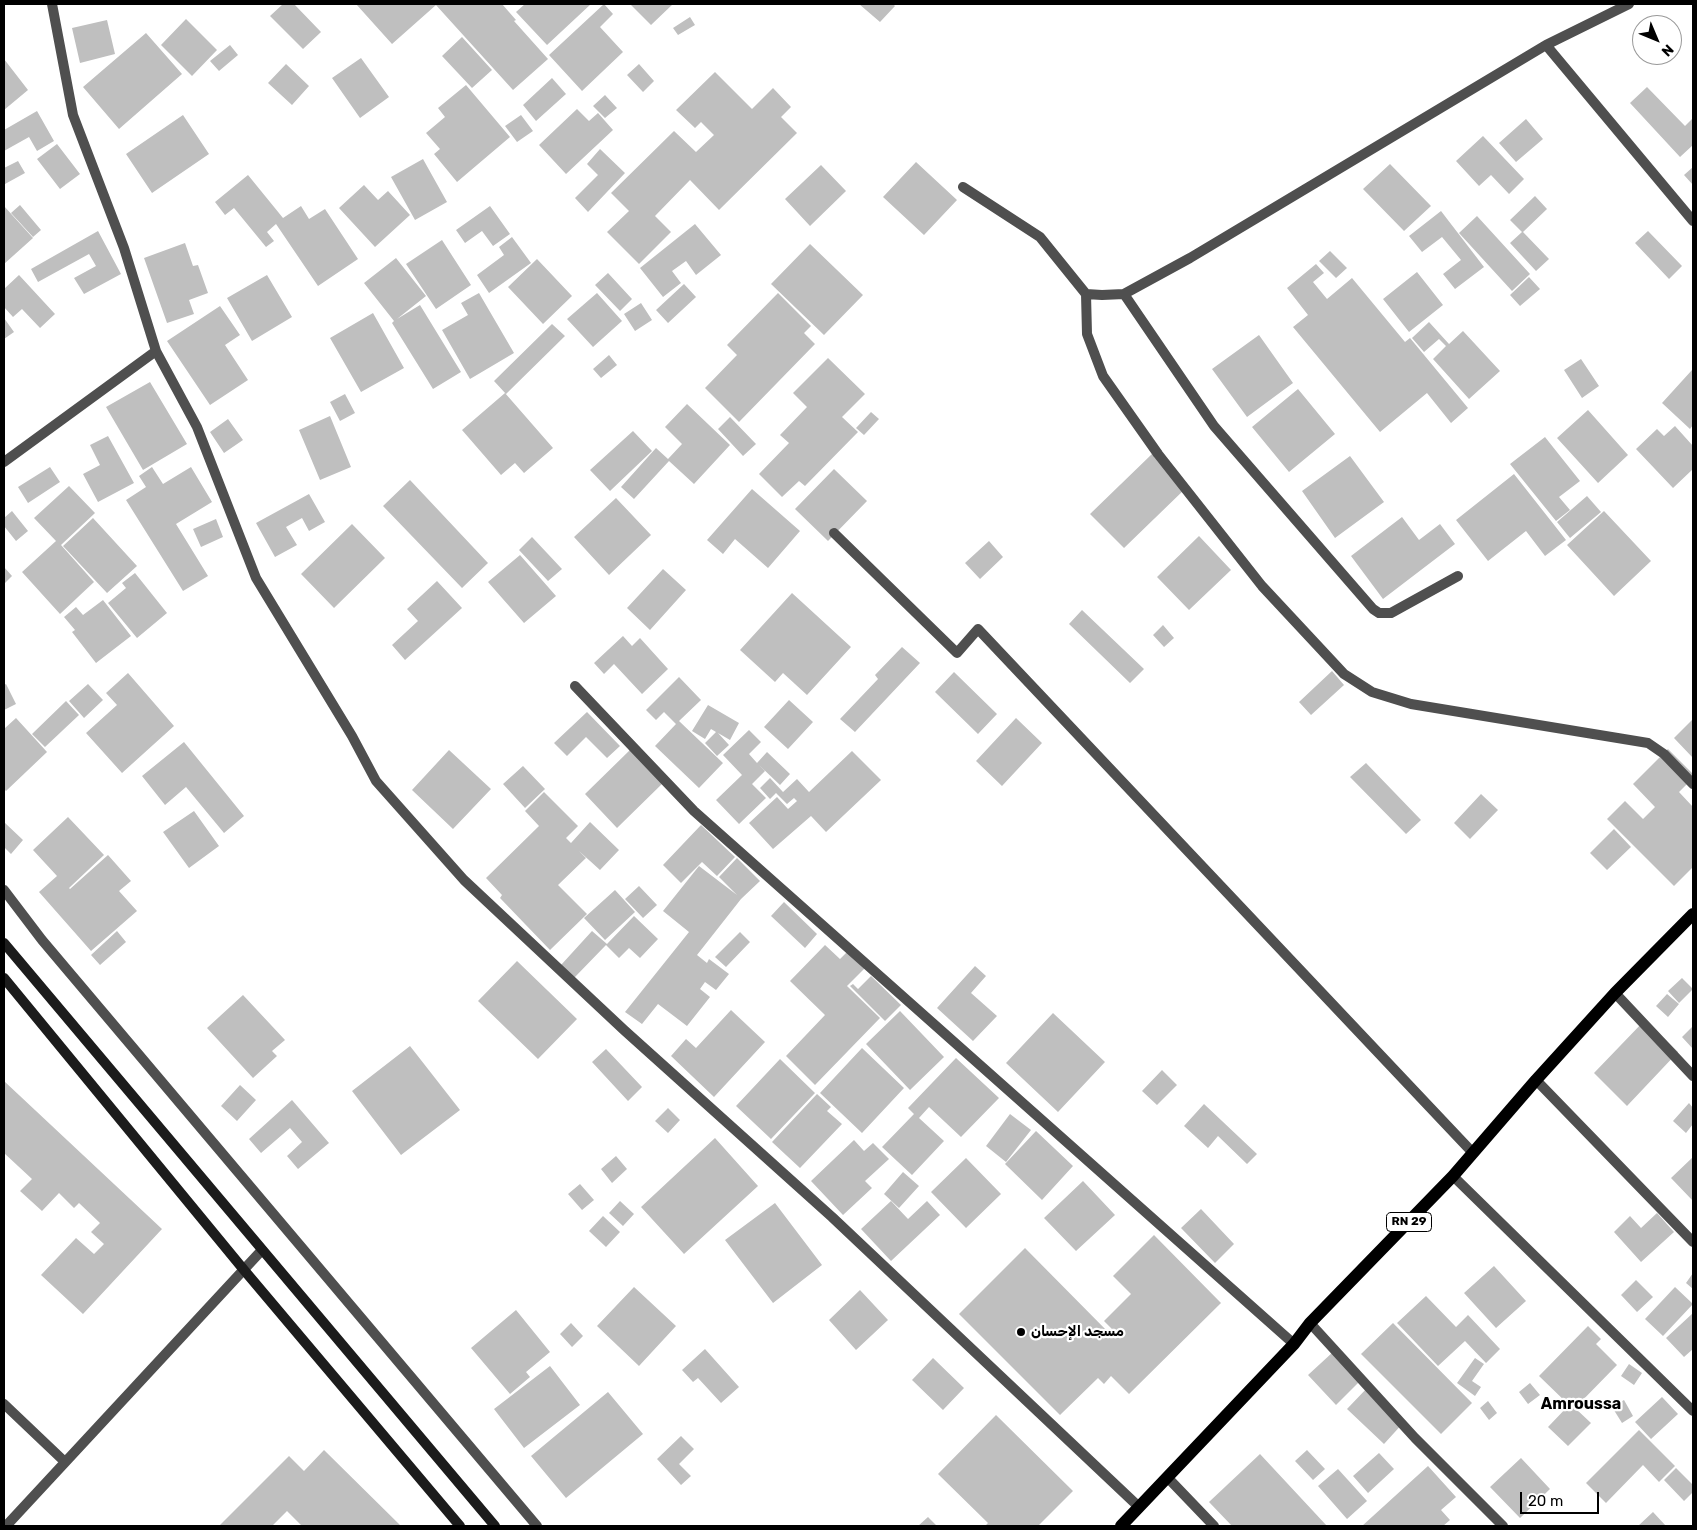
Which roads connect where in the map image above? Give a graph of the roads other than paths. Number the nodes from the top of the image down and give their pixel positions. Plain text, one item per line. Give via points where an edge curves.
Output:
1 (52, 4) edge
2 (1629, 4) edge
3 (1546, 45) junction
4 (964, 187) dead end
5 (1693, 221) edge
6 (1086, 294) junction
7 (1124, 294) junction
8 (156, 351) junction
9 (4, 462) edge
10 (834, 533) dead end
11 (1458, 576) dead end
12 (575, 686) dead end
13 (1693, 784) edge
14 (4, 890) edge
15 (1693, 914) edge
16 (4, 943) edge
17 (4, 978) edge
18 (1614, 993) junction
19 (1693, 1076) edge
20 (1536, 1080) junction
21 (1473, 1153) junction
22 (1453, 1176) junction
23 (1693, 1242) edge
24 (262, 1250) junction
25 (244, 1270) junction
26 (1310, 1323) junction
27 (1294, 1344) junction
28 (4, 1404) edge
29 (1693, 1411) edge
30 (65, 1462) junction
31 (1168, 1478) junction
32 (1139, 1507) junction
33 (6, 1526) edge
34 (460, 1526) edge
35 (495, 1526) edge
36 (537, 1526) edge
37 (1121, 1526) edge
38 (1214, 1526) edge
39 (1503, 1526) edge

1 - 8 street via 73,115 124,248
2 - 3 street
3 - 5 street
3 - 7 street via 1190,258
4 - 6 street via 1040,237
6 - 7 street
6 - 13 street via 1087,334 1104,376 1158,454 1262,586 1344,674 1372,692 1411,704 1648,742
7 - 11 street via 1214,426 1373,609 1391,613
8 - 9 street
8 - 32 street via 197,427 256,578 376,781 464,880 624,1030 832,1216
10 - 21 street via 957,654 978,629
12 - 27 street via 694,811
14 - 36 street via 42,940
15 - 18 main road, RN 29
16 - 24 street
17 - 25 street
18 - 19 street
18 - 20 main road, RN 29
20 - 21 main road, RN 29
20 - 23 street
21 - 22 main road, RN 29
22 - 26 main road, RN 29
22 - 29 street
24 - 25 street
24 - 35 street
25 - 30 street
25 - 34 street
26 - 27 main road, RN 29
26 - 39 street via 1415,1438
27 - 31 main road, RN 29
28 - 30 street
30 - 33 street
31 - 32 main road, RN 29
31 - 38 street
32 - 37 main road, RN 29

